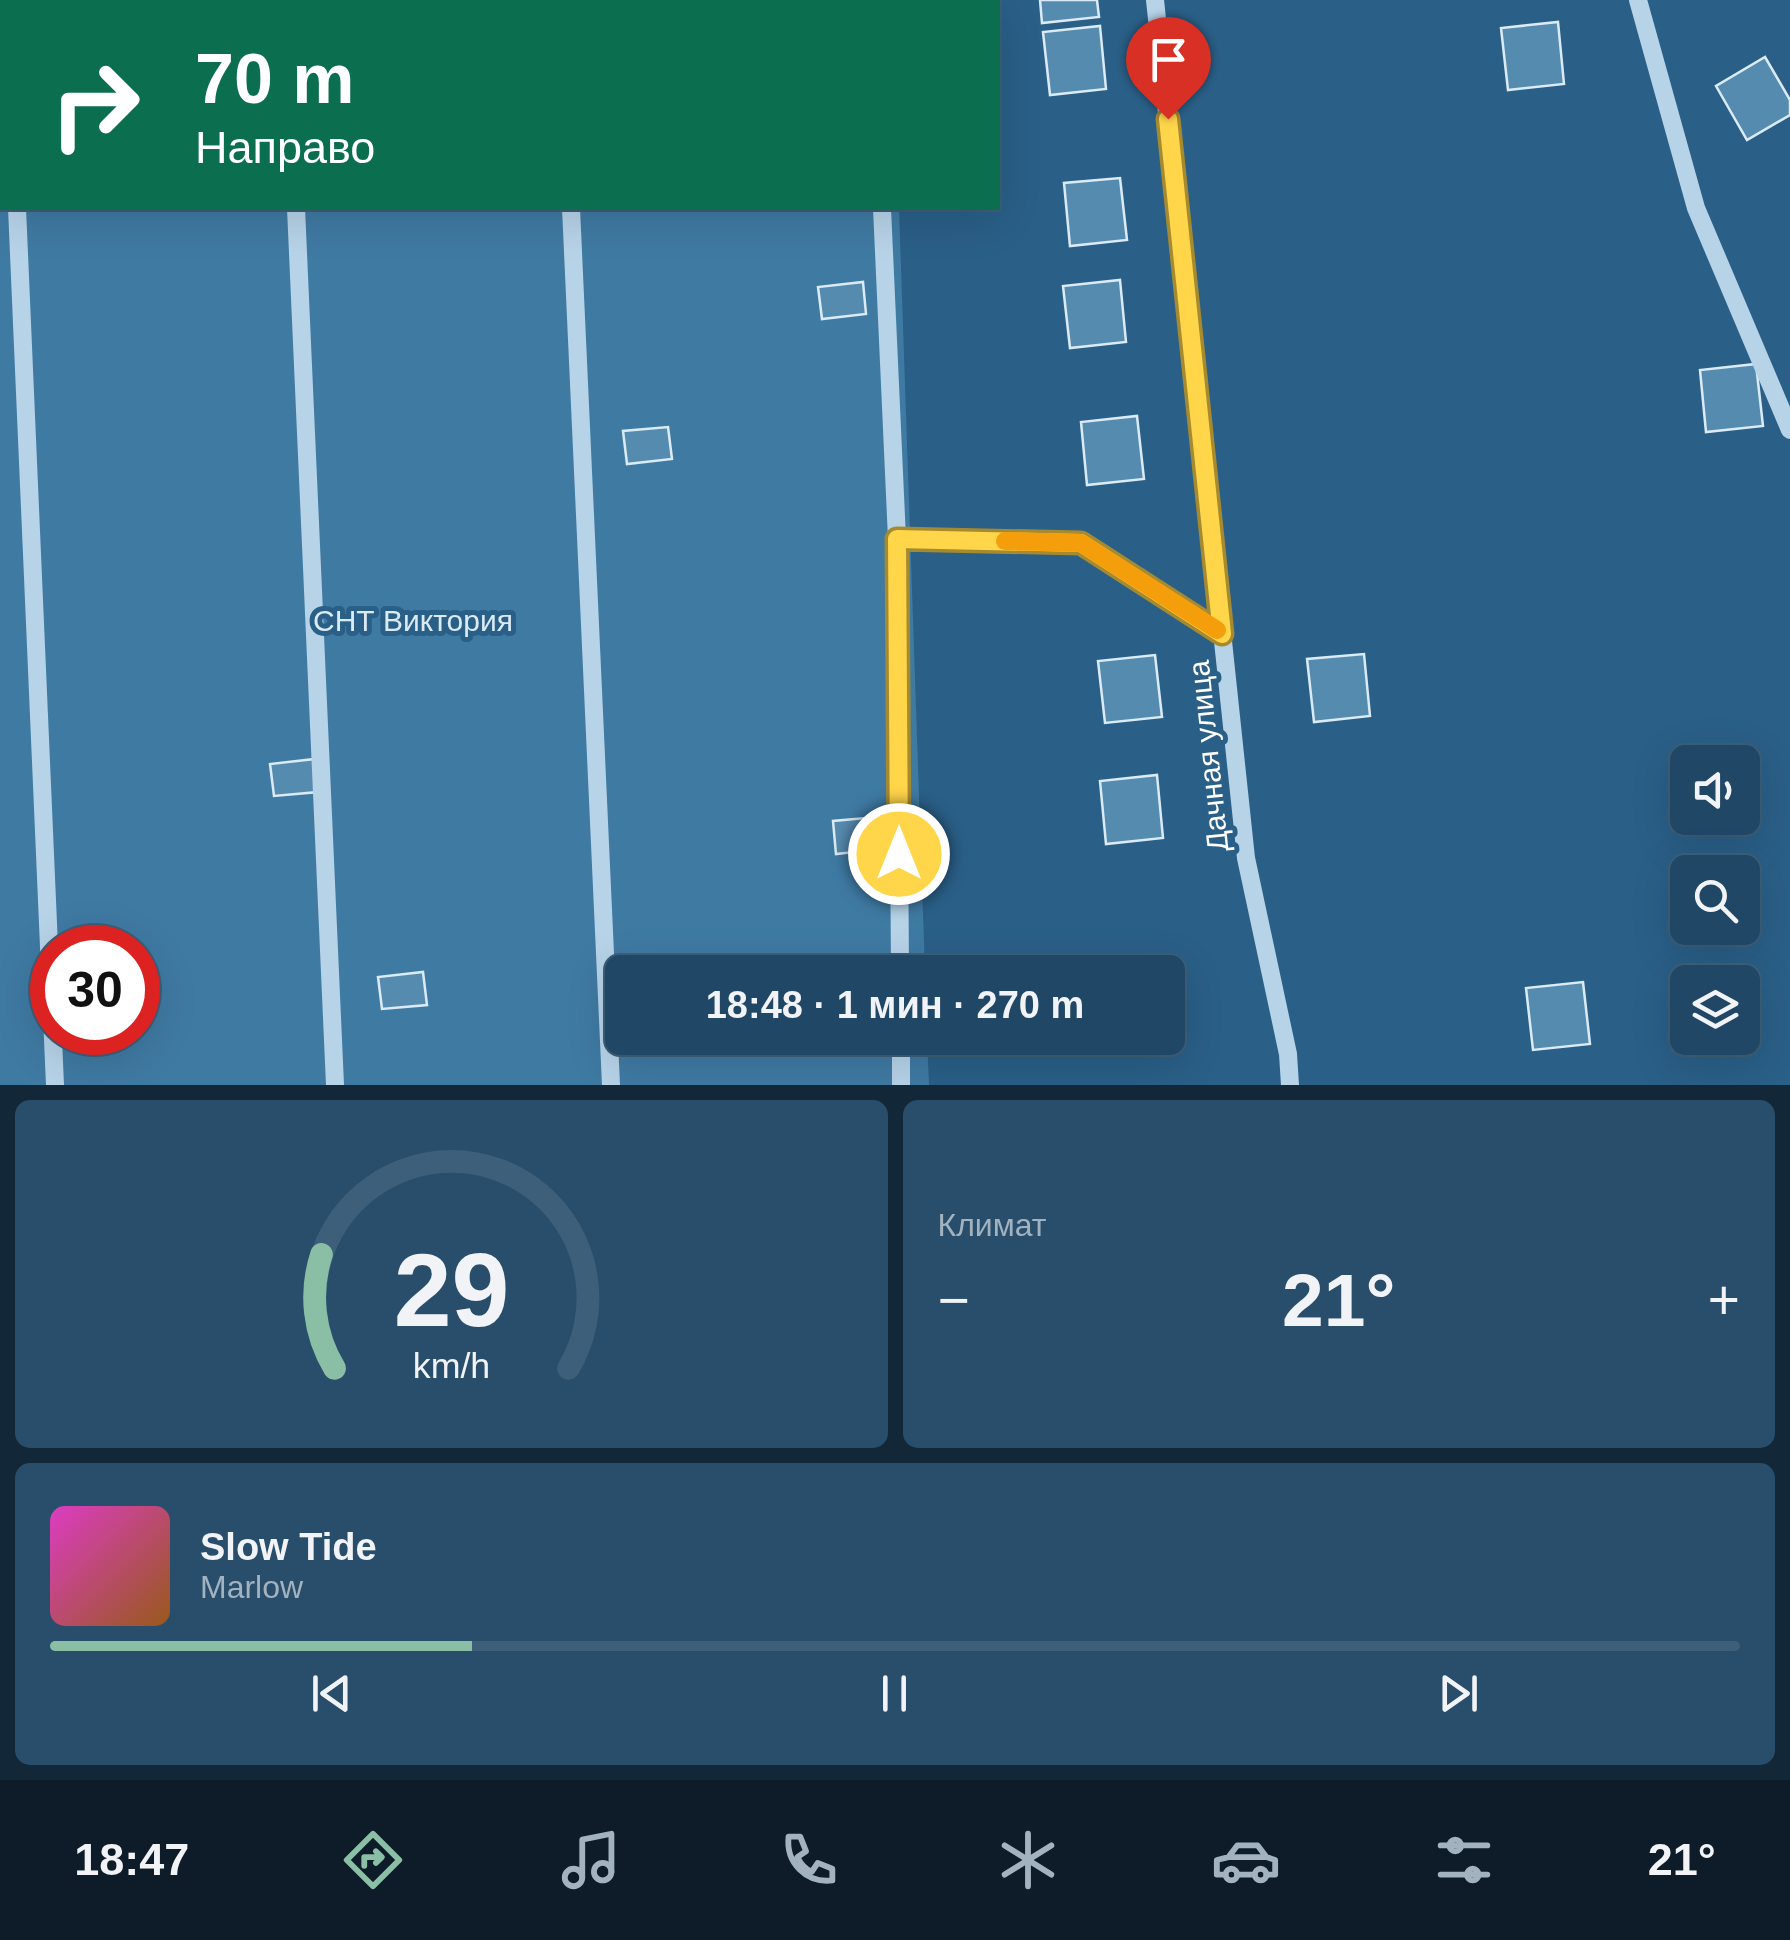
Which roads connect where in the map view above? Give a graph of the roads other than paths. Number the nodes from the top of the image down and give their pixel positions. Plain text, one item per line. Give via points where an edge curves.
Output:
1 (1155, 0) edge
2 (1638, 0) edge
3 (17, 210) edge
4 (296, 210) edge
5 (572, 210) edge
6 (882, 210) edge
7 (1790, 430) edge
8 (897, 539) junction
9 (1222, 634) junction
10 (900, 955) edge
11 (900, 1055) edge
12 (54, 1085) edge
13 (334, 1085) edge
14 (610, 1085) edge
15 (901, 1085) edge
16 (1290, 1085) edge

1 - 9 street, Дачная улица
2 - 7 street via 1696,208
3 - 12 street
4 - 13 street
5 - 14 street
6 - 8 street
8 - 9 street via 1081,543
8 - 10 street
9 - 16 street, Дачная улица via 1246,858
11 - 15 street

